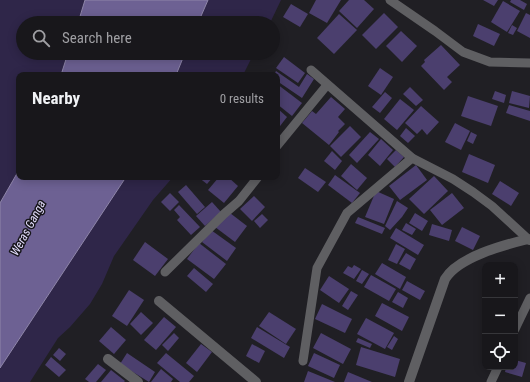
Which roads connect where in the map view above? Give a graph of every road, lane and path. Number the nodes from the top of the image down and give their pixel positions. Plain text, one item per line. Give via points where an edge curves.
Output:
1 (390, 0) edge
2 (530, 63) edge
3 (311, 70) dead end
4 (327, 85) junction
5 (280, 142) edge
6 (412, 158) junction
7 (256, 180) edge
8 (529, 240) edge
9 (165, 272) dead end
10 (530, 298) edge
11 (159, 301) dead end
12 (518, 324) edge
13 (108, 359) dead end
14 (303, 361) dead end
15 (497, 370) edge
16 (138, 382) edge
17 (256, 382) edge
18 (409, 382) edge
19 (491, 382) edge

1 - 2 lane via 463,52 490,62
3 - 4 lane
4 - 5 lane
4 - 6 lane
6 - 8 lane via 473,192
6 - 14 lane via 347,213 317,268
7 - 9 lane via 239,201
8 - 18 street via 501,245 449,272
10 - 12 lane
11 - 17 street
13 - 16 street
15 - 19 lane

